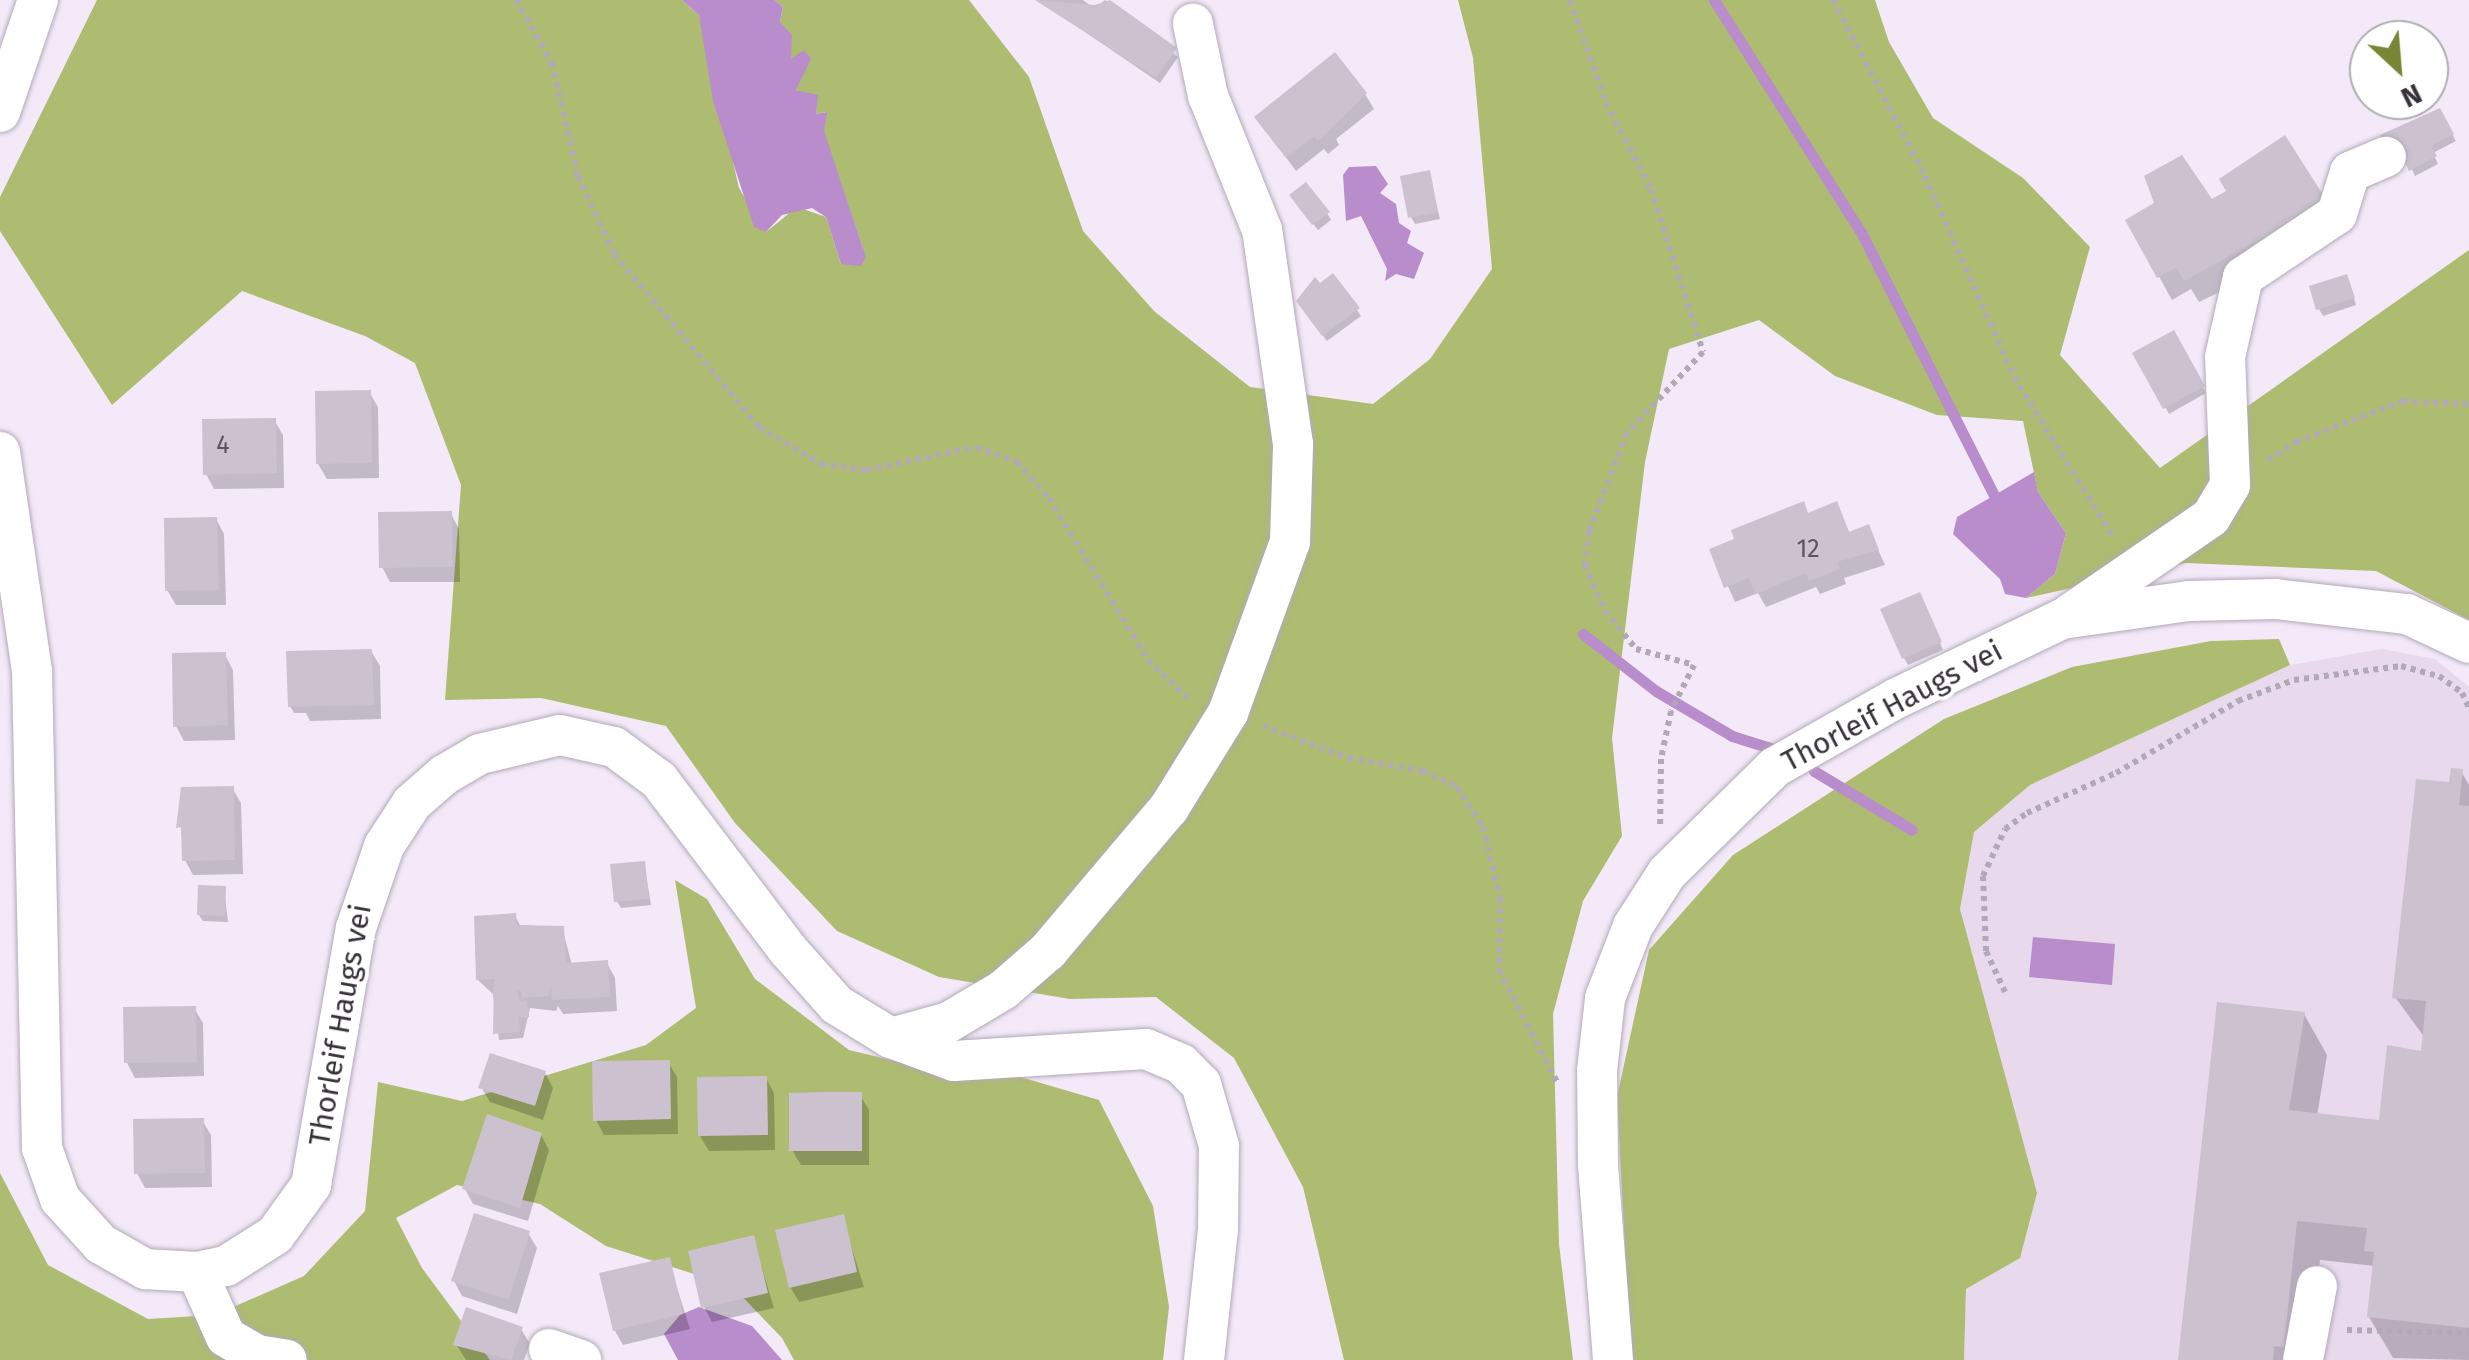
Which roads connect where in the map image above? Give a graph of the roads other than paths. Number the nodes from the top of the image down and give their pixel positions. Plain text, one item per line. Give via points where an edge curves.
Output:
1 (38, 0) edge
2 (1193, 24) dead end
3 (0, 112) edge
4 (2386, 157) dead end
5 (0, 452) edge
6 (2062, 619) junction
7 (2469, 643) edge
8 (890, 1038) junction
9 (197, 1272) junction
10 (2317, 1286) dead end
11 (287, 1360) edge
12 (1204, 1360) edge
13 (1613, 1360) edge
14 (2303, 1360) edge

1 - 3 street
2 - 8 street via 1208,96 1262,230 1294,444 1290,542 1228,713 1169,808 1048,951 1004,990 948,1022
4 - 6 street via 2350,172 2337,214 2243,277 2225,357 2230,485 2211,517
5 - 9 street, Thorleif Haugs vei via 32,671 42,1148 60,1199 100,1244 145,1269
6 - 7 street, Thorleif Haugs vei via 2189,601 2274,598 2407,614
6 - 13 street, Thorleif Haugs vei via 1895,699 1775,767 1675,865 1633,926 1605,998 1597,1071
8 - 9 street, Thorleif Haugs vei via 837,1004 788,950 693,818 637,761 589,739 560,735 480,754 412,803 365,886 311,1185 297,1211 254,1252
8 - 12 street, Thorleif Haugs vei via 954,1061 1146,1048 1181,1064 1200,1084 1219,1146
9 - 11 street via 226,1337
10 - 14 street

